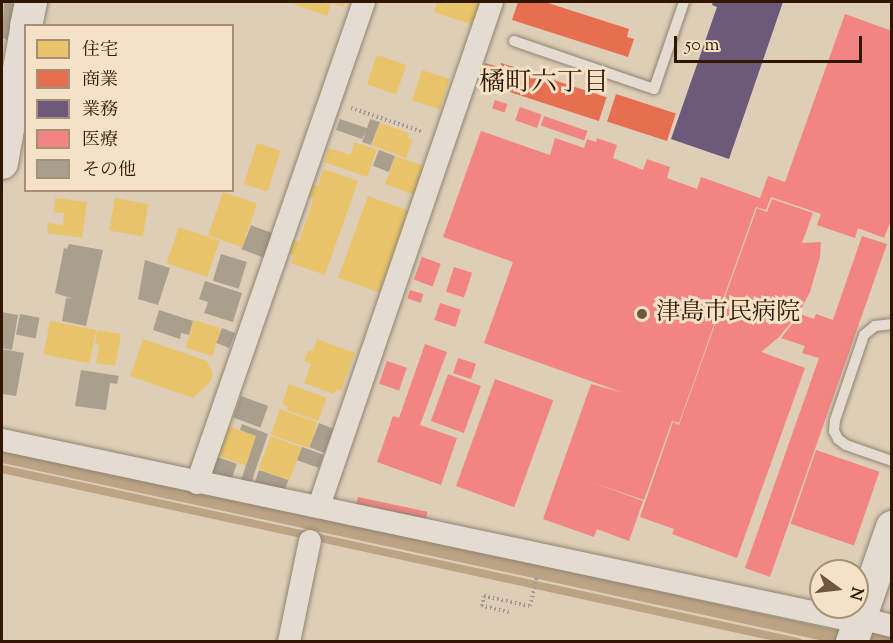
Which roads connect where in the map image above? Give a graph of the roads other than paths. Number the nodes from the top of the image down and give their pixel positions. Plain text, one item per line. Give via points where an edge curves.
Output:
1 (31, 2) edge
2 (364, 2) edge
3 (492, 2) edge
4 (684, 2) edge
5 (27, 24) edge
6 (24, 39) edge
7 (514, 40) dead end
8 (2, 163) edge
9 (891, 324) edge
10 (2, 440) edge
11 (891, 461) edge
12 (197, 483) junction
13 (319, 506) junction
14 (891, 527) edge
15 (310, 541) dead end
16 (891, 626) edge
17 (857, 627) edge
18 (289, 642) edge

1 - 5 street
2 - 12 street
3 - 13 street
4 - 7 lane via 654,89
6 - 8 street
9 - 11 lane via 875,326 864,334 834,431 846,445
10 - 12 street
12 - 13 street
13 - 17 street
14 - 17 street
15 - 18 street
16 - 17 street

